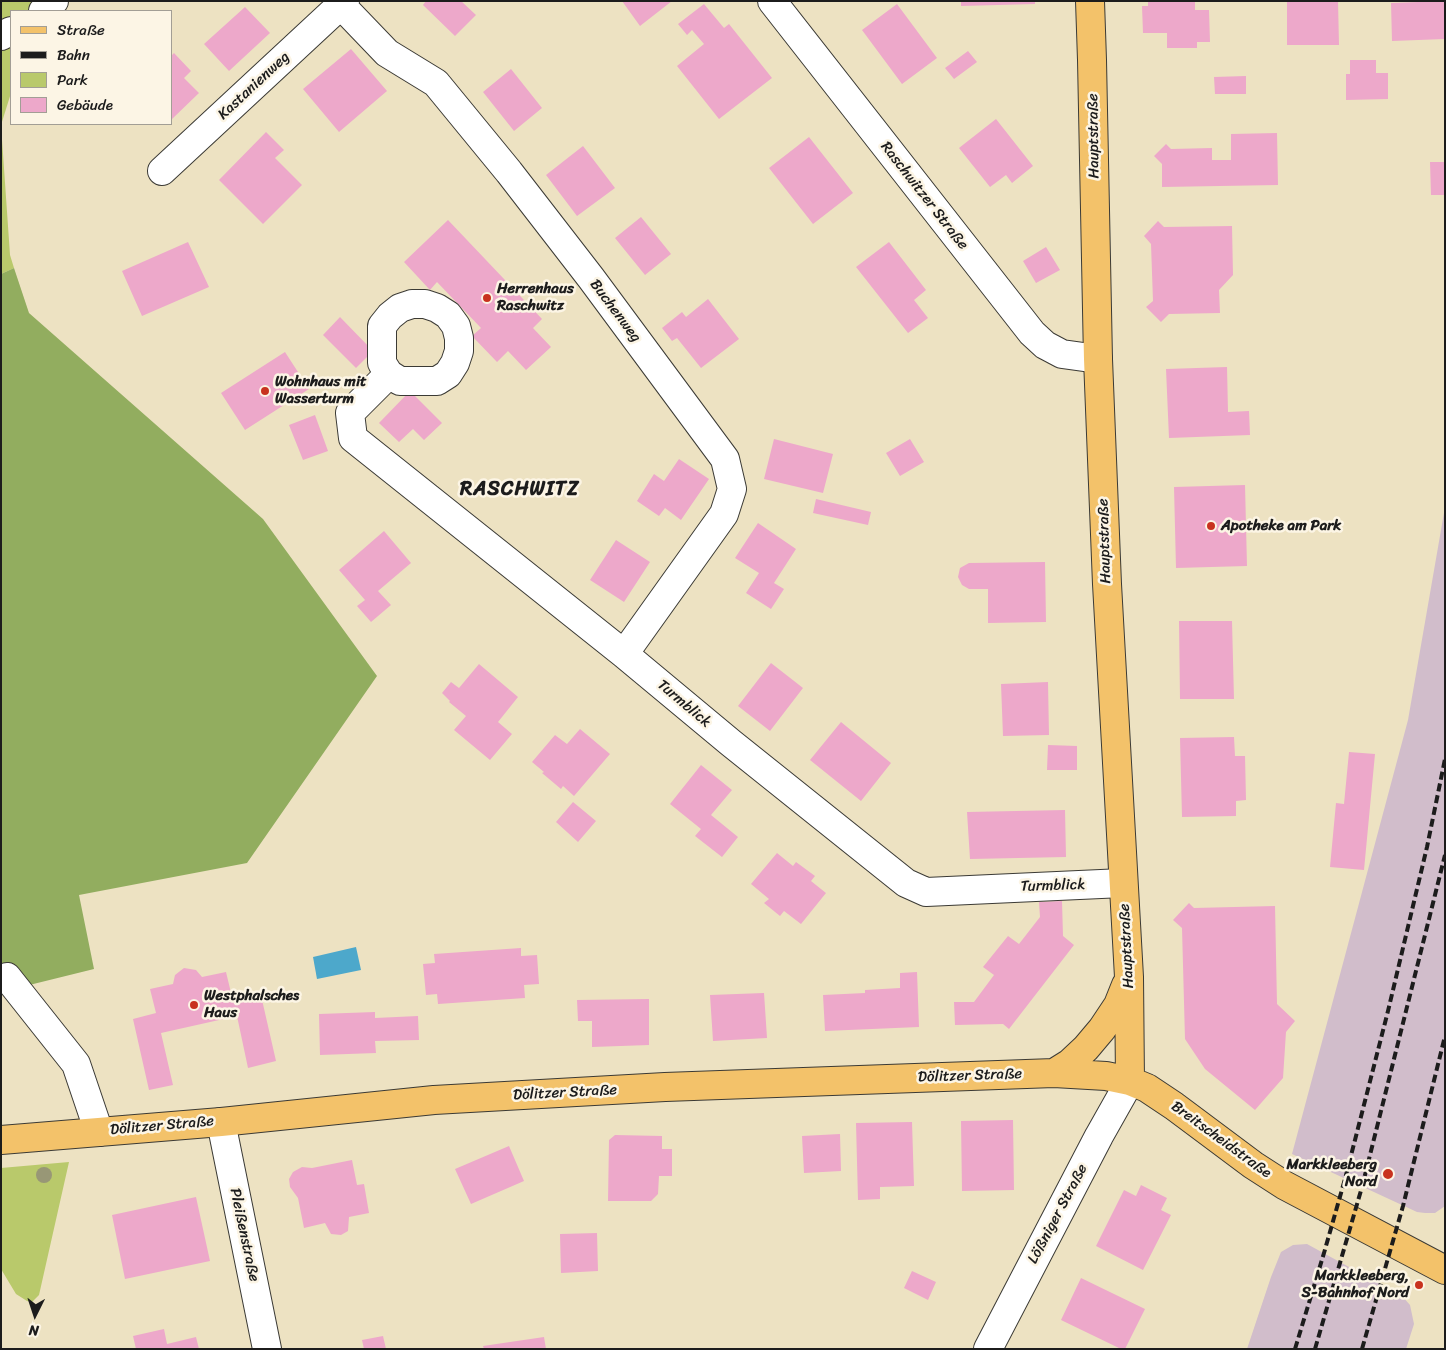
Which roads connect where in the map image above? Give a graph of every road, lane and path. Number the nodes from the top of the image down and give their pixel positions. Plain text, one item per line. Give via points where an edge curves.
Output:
1 (54, 1) edge
2 (772, 1) edge
3 (1090, 1) edge
4 (343, 3) edge
5 (44, 10) edge
6 (162, 170) dead end
7 (1098, 359) junction
8 (389, 374) dead end
9 (624, 654) junction
10 (1123, 884) junction
11 (7, 977) dead end
12 (1129, 977) junction
13 (1054, 1073) junction
14 (1130, 1081) junction
15 (221, 1122) junction
16 (99, 1132) junction
17 (7, 1140) edge
18 (1445, 1270) edge
19 (267, 1349) edge
20 (988, 1349) edge

1 - 5 street
2 - 7 street, Raschwitzer Straße via 1032,333 1062,354
3 - 7 main road, Hauptstraße
4 - 6 street, Kastanienweg
4 - 9 street, Buchenweg via 387,54 436,84 591,278 725,460 732,489 724,514
7 - 10 main road, Hauptstraße
8 - 9 street, Turmblick via 350,413 353,438
9 - 10 street, Turmblick via 906,884 926,892
10 - 12 main road, Hauptstraße
11 - 16 street via 76,1064
12 - 13 main road via 1118,1006 1102,1029 1070,1063
12 - 14 main road, Hauptstraße
13 - 14 main road, Dölitzer Straße
13 - 15 main road, Dölitzer Straße via 665,1087 434,1100
14 - 18 main road, Breitscheidstraße via 1160,1096 1284,1185
14 - 20 street, Lößniger Straße
15 - 16 main road, Dölitzer Straße
15 - 19 street, Pleißenstraße
16 - 17 main road, Dölitzer Straße

